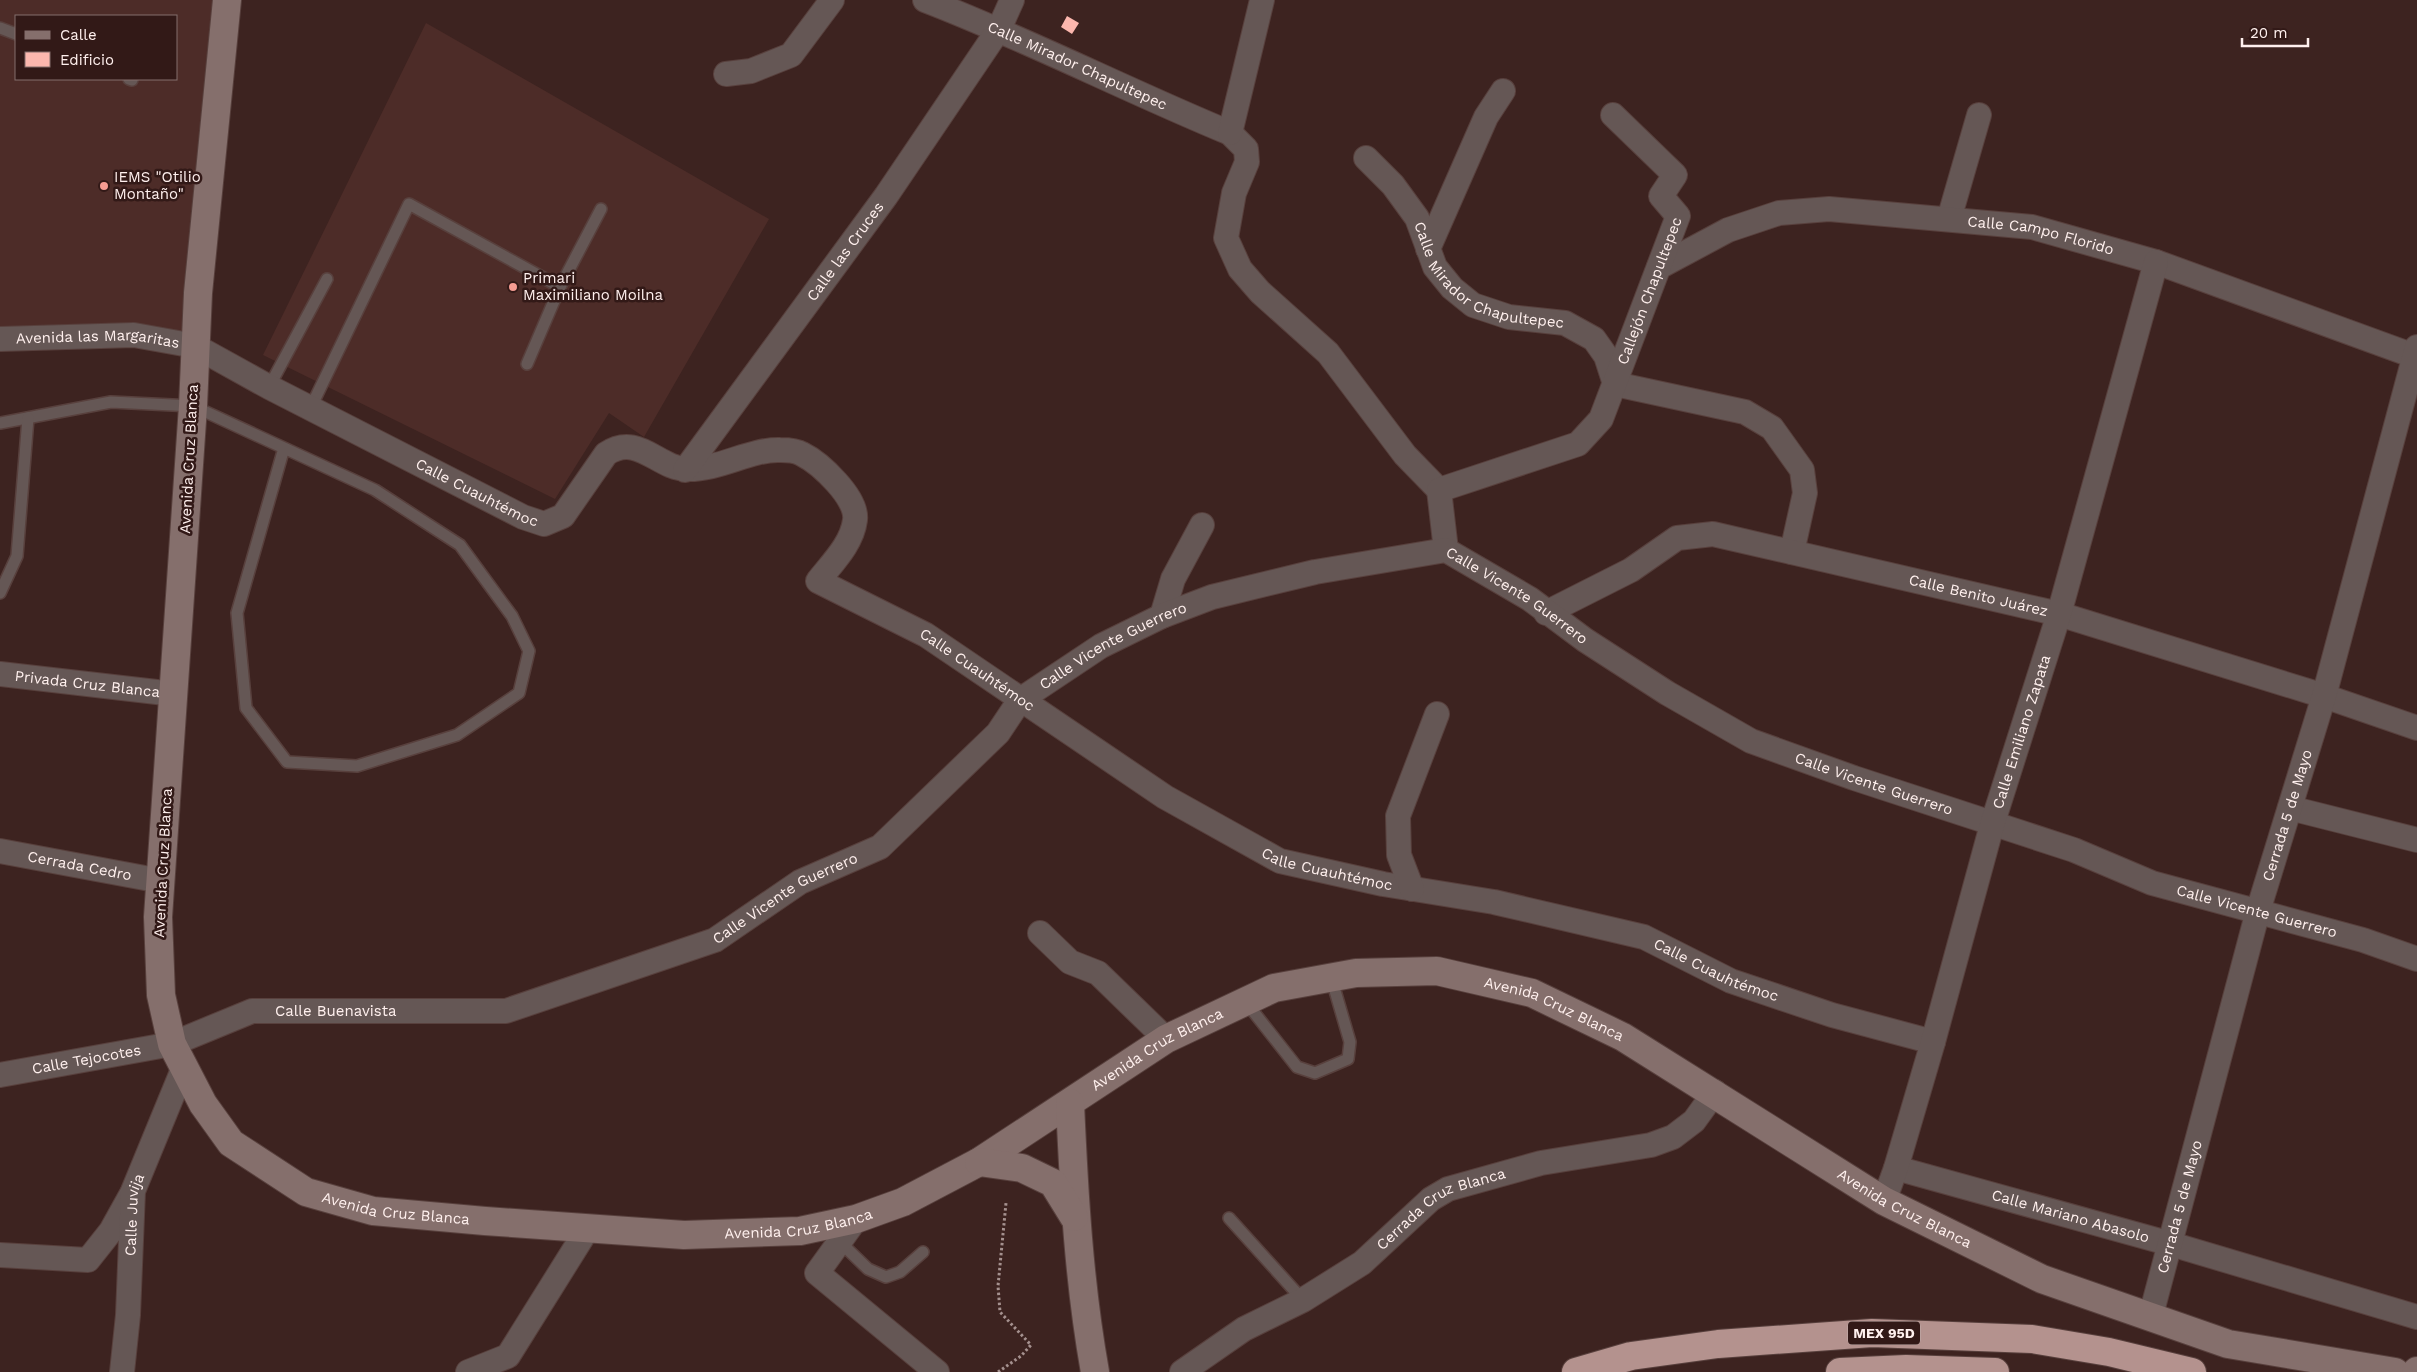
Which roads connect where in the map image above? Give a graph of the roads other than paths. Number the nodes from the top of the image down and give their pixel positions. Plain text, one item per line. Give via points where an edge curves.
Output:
1 (227, 0) edge
2 (832, 0) edge
3 (925, 0) edge
4 (1012, 0) edge
5 (1262, 0) edge
6 (0, 28) edge
7 (999, 29) junction
8 (15, 34) edge
9 (726, 74) dead end
10 (1503, 91) dead end
11 (1979, 114) dead end
12 (1613, 115) dead end
13 (1230, 133) junction
14 (1366, 158) dead end
15 (601, 209) dead end
16 (1949, 219) junction
17 (1428, 249) junction
18 (2156, 262) junction
19 (1659, 268) junction
20 (327, 279) dead end
21 (560, 288) junction
22 (0, 339) edge
23 (195, 346) junction
24 (2416, 353) edge
25 (527, 364) dead end
26 (1615, 384) junction
27 (269, 387) junction
28 (194, 406) junction
29 (311, 407) junction
30 (28, 418) junction
31 (0, 423) edge
32 (284, 448) junction
33 (685, 470) junction
34 (1438, 490) junction
35 (1202, 525) dead end
36 (1446, 550) junction
37 (1792, 552) junction
38 (0, 593) edge
39 (1546, 613) junction
40 (2059, 614) junction
41 (1162, 616) junction
42 (0, 674) edge
43 (174, 694) junction
44 (2324, 696) junction
45 (1020, 700) junction
46 (1437, 714) dead end
47 (2417, 728) edge
48 (2290, 808) junction
49 (1992, 825) junction
50 (2417, 840) edge
51 (0, 851) edge
52 (161, 880) junction
53 (1412, 889) junction
54 (2258, 911) junction
55 (1040, 933) dead end
56 (2417, 958) edge
57 (1331, 977) junction
58 (1245, 1001) junction
59 (506, 1011) joint
60 (1166, 1039) junction
61 (1933, 1042) junction
62 (178, 1056) junction
63 (0, 1074) edge
64 (1715, 1092) junction
65 (1070, 1103) junction
66 (979, 1162) junction
67 (1896, 1168) junction
68 (133, 1191) junction
69 (1884, 1201) junction
70 (1229, 1218) dead end
71 (856, 1219) junction
72 (1075, 1219) junction
73 (588, 1228) junction
74 (840, 1242) junction
75 (2171, 1244) junction
76 (923, 1252) dead end
77 (0, 1255) edge
78 (1303, 1300) junction
79 (2151, 1315) junction
80 (2417, 1317) edge
81 (122, 1372) edge
82 (468, 1372) edge
83 (937, 1372) edge
84 (1095, 1372) edge
85 (1182, 1372) edge
86 (1576, 1372) edge
87 (1840, 1372) edge
88 (1995, 1372) edge
89 (2192, 1372) edge
90 (2395, 1372) edge

1 - 23 main road, Avenida Cruz Blanca
2 - 9 street via 791,55 751,71
3 - 7 street, Calle Mirador Chapultepec
4 - 7 street, Calle las Cruces
5 - 13 street
6 - 8 lane
7 - 13 street, Calle Mirador Chapultepec via 1105,80
7 - 33 street, Calle las Cruces via 886,196
10 - 17 street via 1486,117
11 - 16 street
12 - 19 street, Callejón Chapultepec via 1675,175 1661,196 1678,216
13 - 34 street via 1246,149 1247,162 1234,193 1226,238 1240,269 1260,292 1328,353 1405,455
14 - 17 street, Calle Mirador Chapultepec via 1393,185 1417,218
15 - 21 lane
16 - 18 street, Calle Campo Florido via 2032,227
16 - 19 street, Calle Campo Florido via 1830,209 1779,212 1728,230
17 - 26 street, Calle Mirador Chapultepec via 1435,267 1474,305 1509,317 1564,323 1594,339 1606,356
18 - 24 street, Calle Campo Florido
18 - 40 street, Calle Emiliano Zapata
19 - 26 street, Callejón Chapultepec
20 - 27 lane
21 - 25 lane
21 - 29 lane via 409,204
22 - 23 street, Avenida las Margaritas via 134,335
23 - 27 street, Calle Cuauhtémoc
23 - 28 main road, Avenida Cruz Blanca
24 - 44 street, Cerrada 5 de Mayo
26 - 34 street via 1600,419 1578,444
26 - 37 street via 1745,412 1772,428 1802,470 1805,493
27 - 29 street, Calle Cuauhtémoc
28 - 30 lane via 111,402
28 - 32 lane
28 - 43 main road, Avenida Cruz Blanca
29 - 33 street, Calle Cuauhtémoc via 523,517 544,524 563,516 606,454 617,447 630,446
30 - 31 lane
30 - 38 lane via 17,556
32 - 32 lane via 375,490 460,545 512,616 528,652 519,693 457,735 357,766 288,762 246,708 237,613
33 - 45 street, Calle Cuauhtémoc via 713,468 778,450 800,453 823,467 852,503 855,518 848,541 818,581 926,635
34 - 36 street
35 - 41 street via 1173,579
36 - 39 street, Calle Vicente Guerrero via 1530,599
36 - 41 street, Calle Vicente Guerrero via 1305,574 1212,597
37 - 39 street, Calle Benito Juárez via 1713,534 1677,538 1631,570
37 - 40 street, Calle Benito Juárez
39 - 49 street, Calle Vicente Guerrero via 1666,694 1751,741
40 - 44 street, Calle Benito Juárez
40 - 49 street, Calle Emiliano Zapata
41 - 45 street, Calle Vicente Guerrero via 1101,646
42 - 43 street, Privada Cruz Blanca
43 - 52 main road, Avenida Cruz Blanca
44 - 47 street, Calle Benito Juárez
44 - 48 street, Cerrada 5 de Mayo
45 - 53 street, Calle Cuauhtémoc via 1165,797 1280,860
45 - 59 street, Calle Vicente Guerrero via 998,733 880,847 800,882 715,940
46 - 53 street via 1398,816 1399,856
48 - 50 street
48 - 54 street, Cerrada 5 de Mayo
49 - 54 street, Calle Vicente Guerrero via 2074,850 2152,883
49 - 61 street, Calle Emiliano Zapata
51 - 52 street, Cerrada Cedro
52 - 62 main road, Avenida Cruz Blanca via 158,916 161,995
53 - 61 street, Calle Cuauhtémoc via 1494,902 1644,937 1731,981 1832,1016
54 - 56 street, Calle Vicente Guerrero
54 - 75 street, Cerrada 5 de Mayo
55 - 60 street via 1070,962 1098,973
57 - 58 main road, Avenida Cruz Blanca via 1274,988
57 - 58 lane via 1350,1042 1348,1059 1315,1074 1297,1067
57 - 64 main road, Avenida Cruz Blanca via 1356,973 1437,971 1532,993 1624,1037
58 - 60 main road, Avenida Cruz Blanca
59 - 62 street, Calle Buenavista via 252,1011
60 - 65 main road, Avenida Cruz Blanca
61 - 67 street, Calle Emiliano Zapata
62 - 63 street, Calle Tejocotes
62 - 68 street, Calle Juvija
62 - 73 main road, Avenida Cruz Blanca via 203,1104 231,1143 306,1192 372,1211
64 - 69 main road, Avenida Cruz Blanca
64 - 78 street, Cerrada Cruz Blanca via 1694,1122 1672,1137 1651,1145 1541,1163 1448,1188 1431,1199 1362,1263
65 - 66 main road, Avenida Cruz Blanca
65 - 72 main road
66 - 71 main road, Avenida Cruz Blanca via 903,1202
66 - 72 main road via 1022,1168 1053,1183
67 - 69 street, Calle Emiliano Zapata
67 - 75 street, Calle Mariano Abasolo
68 - 77 street via 111,1231 88,1260
68 - 81 street, Calle Juvija via 128,1315
69 - 79 main road, Avenida Cruz Blanca via 2042,1278
70 - 78 lane
71 - 73 main road, Avenida Cruz Blanca via 800,1232 684,1235
71 - 74 street
72 - 84 main road via 1084,1311
73 - 82 street via 508,1356
74 - 76 lane via 868,1270 886,1277 900,1272
74 - 83 street via 817,1272
75 - 79 street, Cerrada 5 de Mayo
75 - 80 street, Calle Mariano Abasolo
78 - 85 street, Cerrada Cruz Blanca via 1244,1329
79 - 90 main road, Avenida Cruz Blanca via 2228,1344
86 - 89 highway, MEX 95D via 1631,1356 1718,1344 1872,1333 2032,1339 2109,1352
87 - 88 highway via 1906,1369

